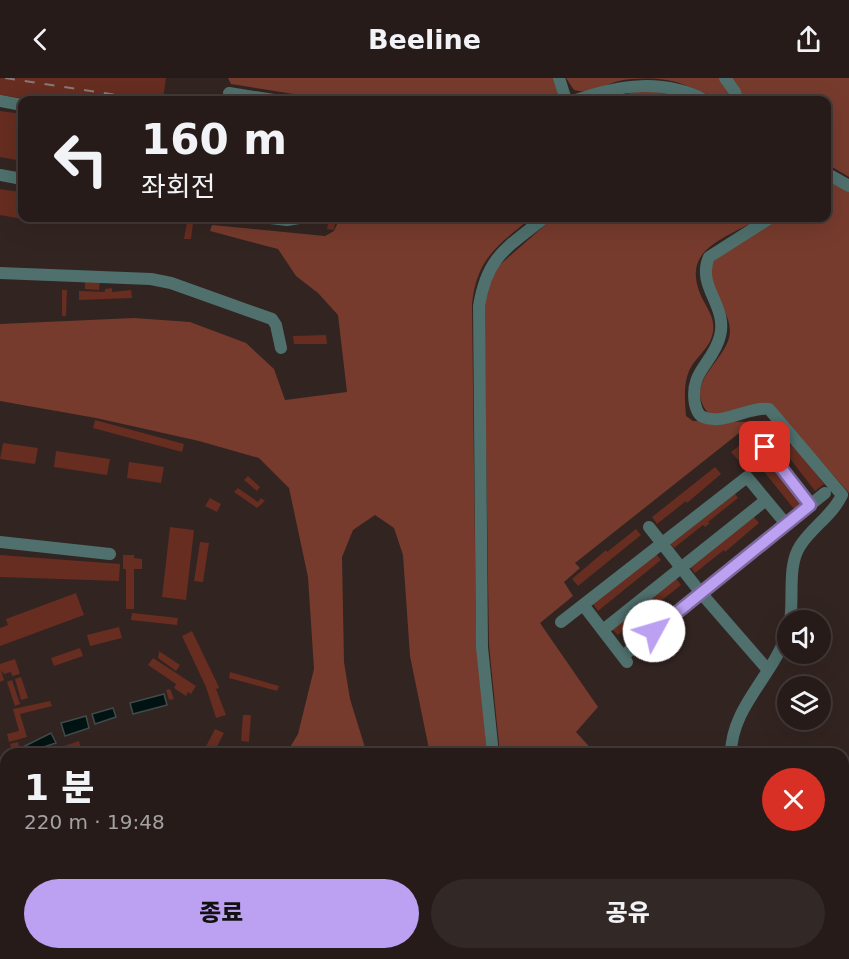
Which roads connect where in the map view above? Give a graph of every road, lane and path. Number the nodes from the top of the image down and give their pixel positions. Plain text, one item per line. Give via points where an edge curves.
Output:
1 (559, 78) edge
2 (724, 78) edge
3 (228, 93) dead end
4 (248, 96) edge
5 (565, 96) edge
6 (589, 96) edge
7 (694, 96) edge
8 (736, 96) edge
9 (0, 101) edge
10 (18, 104) edge
11 (0, 175) edge
12 (831, 176) edge
13 (18, 178) edge
14 (849, 186) edge
15 (539, 222) edge
16 (764, 222) edge
17 (0, 273) edge
18 (281, 348) dead end
19 (779, 435) dead end
20 (765, 447) junction
21 (749, 460) dead end
22 (825, 493) dead end
23 (766, 500) junction
24 (810, 505) junction
25 (786, 524) junction
26 (649, 527) dead end
27 (0, 542) edge
28 (662, 544) junction
29 (110, 554) dead end
30 (681, 569) junction
31 (700, 593) junction
32 (584, 606) junction
33 (791, 610) edge
34 (561, 622) dead end
35 (603, 630) junction
36 (777, 652) edge
37 (768, 670) junction
38 (491, 748) edge
39 (732, 748) edge

1 - 5 street
2 - 8 street
3 - 4 street
6 - 7 street via 642,84 673,88
9 - 10 street
11 - 13 street
12 - 14 street
15 - 38 street via 489,267 478,306 482,647
16 - 33 street via 709,257 705,265 704,277 717,304 721,334 696,377 695,400 697,412 717,418 769,409 842,495 835,509 799,548 794,562
17 - 18 street via 124,277 171,283 272,319
19 - 20 street
20 - 21 street
20 - 24 street
22 - 24 street
23 - 25 street
23 - 28 street via 747,477
23 - 30 street
24 - 25 street
25 - 31 street
26 - 28 street
27 - 29 street
28 - 30 street
28 - 32 street
30 - 31 street
30 - 35 street
31 - 35 street via 625,659
31 - 37 street
32 - 34 street
32 - 35 street
36 - 37 street
37 - 39 street via 734,726

